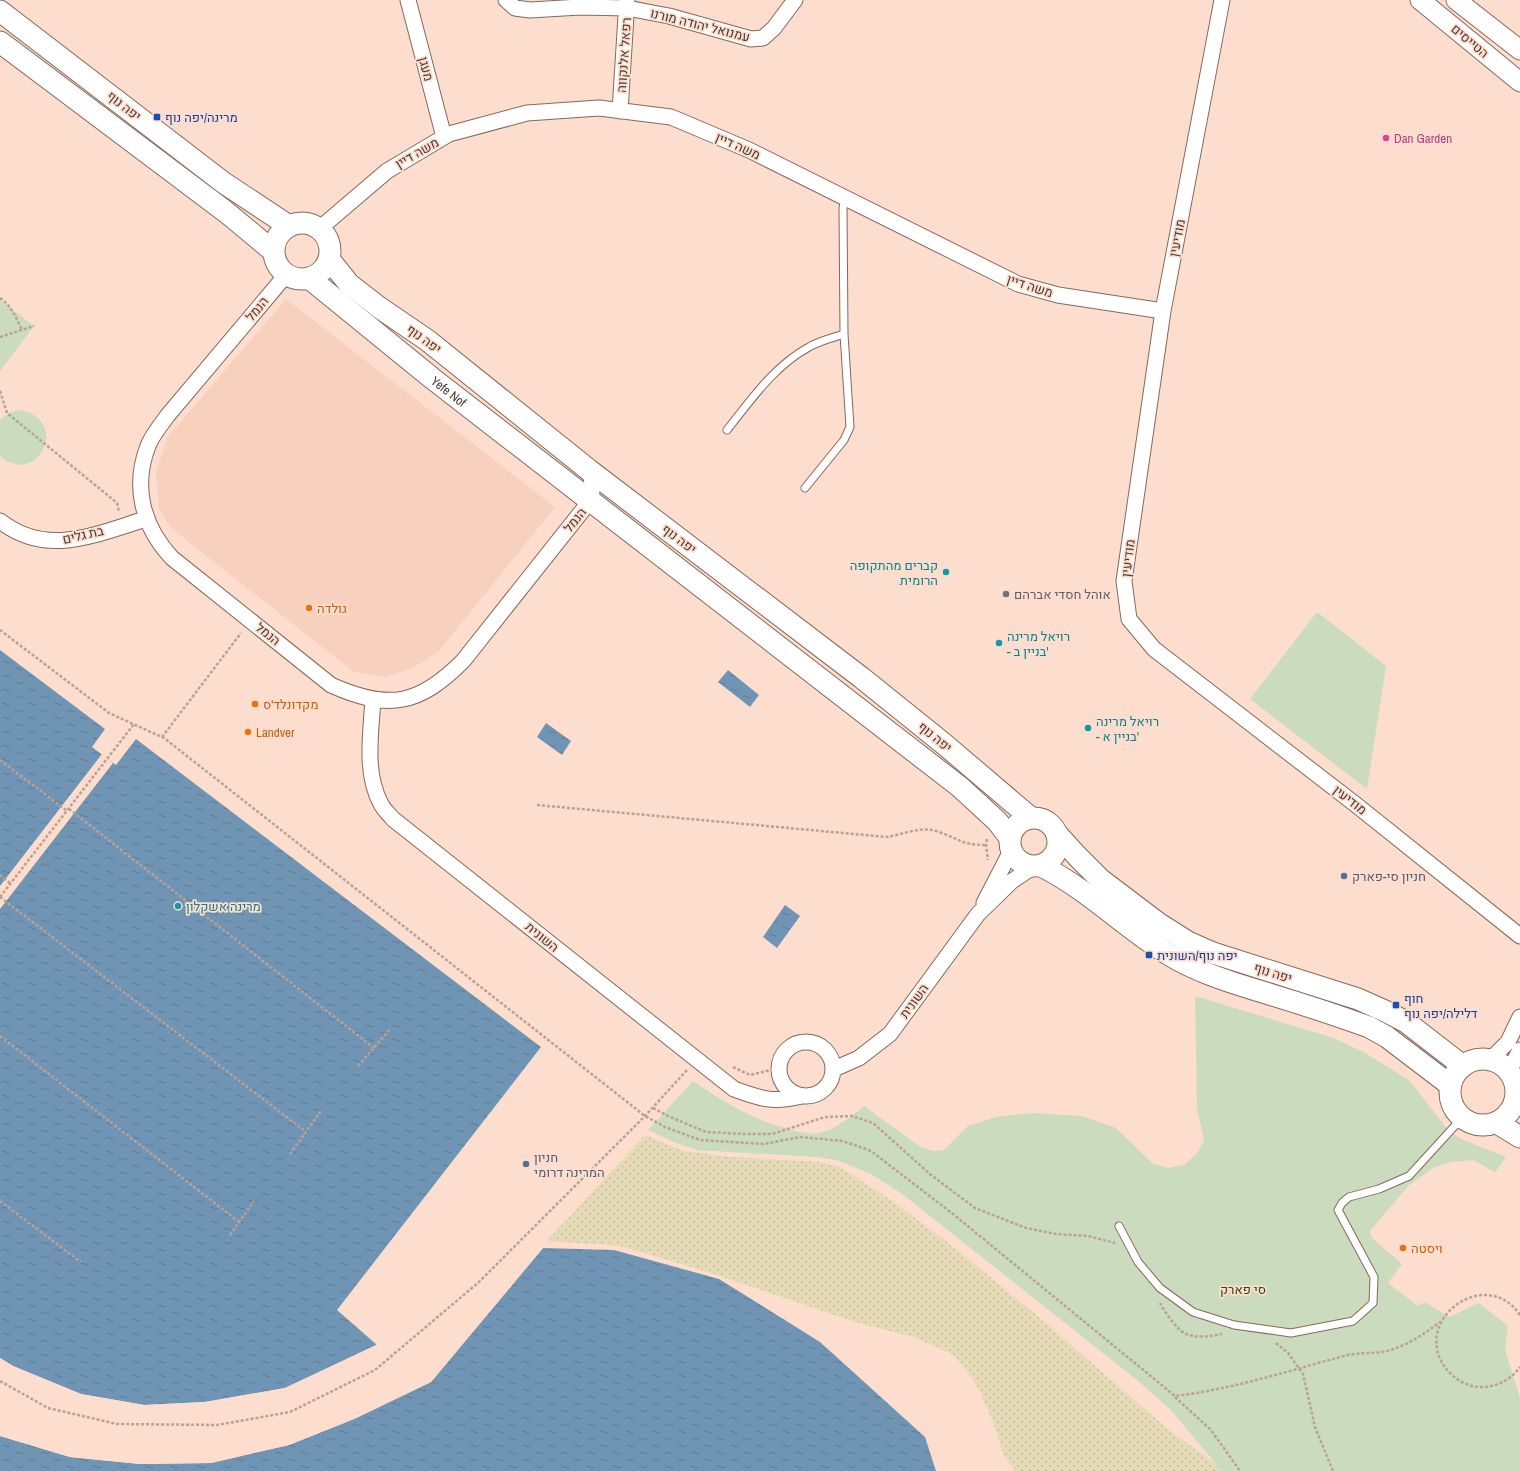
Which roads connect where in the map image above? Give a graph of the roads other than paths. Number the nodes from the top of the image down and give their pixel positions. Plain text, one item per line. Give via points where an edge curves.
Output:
1 (408, 0) edge
2 (795, 0) edge
3 (1222, 0) edge
4 (1420, 0) edge
5 (1456, 0) edge
6 (510, 4) edge
7 (627, 4) edge
8 (0, 11) edge
9 (0, 42) edge
10 (1520, 50) edge
11 (1520, 82) edge
12 (620, 111) junction
13 (444, 137) junction
14 (845, 197) junction
15 (289, 226) junction
16 (319, 229) junction
17 (273, 251) junction
18 (329, 259) junction
19 (286, 275) junction
20 (309, 278) junction
21 (1164, 311) junction
22 (844, 334) junction
23 (728, 430) dead end
24 (588, 470) junction
25 (805, 488) dead end
26 (590, 501) junction
27 (146, 519) junction
28 (0, 521) edge
29 (373, 699) junction
30 (1031, 818) junction
31 (1057, 834) junction
32 (1010, 844) junction
33 (1037, 866) junction
34 (978, 914) junction
35 (1520, 936) edge
36 (1520, 1017) edge
37 (1520, 1050) edge
38 (1490, 1060) junction
39 (1463, 1066) junction
40 (834, 1069) junction
41 (1510, 1071) junction
42 (1450, 1085) junction
43 (802, 1096) junction
44 (1517, 1108) edge
45 (1462, 1118) junction
46 (1497, 1123) junction
47 (1520, 1137) edge
48 (1119, 1226) dead end

1 - 13 street, מעגן
2 - 7 street, עמנואל יהודה מורנו via 764,38 751,39
3 - 21 street, מודיעין
4 - 11 street, הטייסים
5 - 10 street, הטייסים
6 - 7 street, עמנואל יהודה מורנו via 530,10
7 - 12 street, רפאל אלנקווה
8 - 15 main road, יפה נוף via 224,183
9 - 17 main road, יפה נוף via 226,212
12 - 13 street, משה דיין via 598,108 527,113
12 - 14 street, משה דיין via 671,117 749,150
13 - 16 street, משה דיין via 387,171
14 - 21 street, משה דיין via 1018,284 1058,295
14 - 22 lane
15 - 16 main road via 305,223
15 - 17 main road via 278,236
16 - 18 main road via 328,242
17 - 19 main road, יפה נוף via 277,264
18 - 20 main road via 322,271
18 - 24 main road, יפה נוף via 349,284 427,340
19 - 20 main road via 293,278
19 - 27 street, הנמל via 168,415 148,445 140,480
20 - 26 main road, Yefe Nof via 433,379
21 - 35 street, מודיעין via 1124,582 1129,619 1154,649 1355,804
22 - 23 lane via 809,346 786,362 764,383
22 - 25 lane via 850,427 844,440
24 - 26 street, הנמל via 593,493
24 - 30 main road, יפה נוף via 862,678
26 - 29 street, הנמל via 463,661 445,679 414,697
26 - 32 main road, יפה נוף via 960,787 997,821
27 - 28 street, בת גלים via 75,540 57,541 44,541 26,536
27 - 29 street, הנמל via 161,546 188,571 331,684 352,694
29 - 43 street, השונית via 372,784 381,806 393,818 734,1089 756,1098 783,1101
30 - 31 main road via 1046,821 1053,826
30 - 32 main road via 1017,824
31 - 33 main road via 1059,841 1054,856
31 - 39 main road, יפה נוף via 1100,879 1158,923 1188,942 1252,967 1372,1005 1406,1022
32 - 33 main road via 1018,861
32 - 34 street, השונית
33 - 34 street, השונית via 1012,881
33 - 42 main road, יפה נוף via 1059,875 1167,954 1188,965 1239,984 1369,1027 1387,1037
34 - 40 street, השונית via 890,1034 859,1058
36 - 38 street via 1508,1042
37 - 41 street
38 - 39 main road via 1480,1059
38 - 41 main road
39 - 42 main road via 1453,1077
40 - 43 street, השונית via 833,1076 824,1090 817,1094
40 - 43 street via 832,1060 824,1048 811,1042 793,1045 781,1059 780,1076 788,1089
41 - 44 main road via 1516,1086
42 - 45 main road via 1449,1096 1452,1106
44 - 46 main road
45 - 46 main road via 1476,1125 1487,1126
45 - 48 lane via 1409,1176 1379,1189 1350,1197 1338,1210 1374,1277 1374,1303 1353,1321 1291,1333 1234,1325 1193,1312 1160,1288 1138,1262
46 - 47 main road

